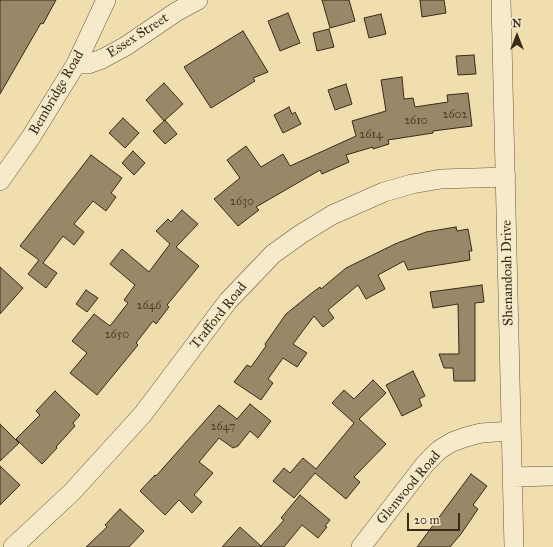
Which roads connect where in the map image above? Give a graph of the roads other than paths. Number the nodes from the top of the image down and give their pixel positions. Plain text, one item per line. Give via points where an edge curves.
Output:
1 (106, 0) edge
2 (198, 0) edge
3 (501, 0) edge
4 (76, 64) junction
5 (506, 177) junction
6 (0, 181) edge
7 (511, 431) junction
8 (553, 476) edge
9 (512, 477) junction
10 (13, 547) edge
11 (361, 547) edge
12 (514, 547) edge

1 - 4 street, Bembridge Road
2 - 4 street, Essex Street via 102,59 88,64
3 - 5 street, Shenandoah Drive
4 - 6 street, Bembridge Road via 31,137
5 - 7 street, Shenandoah Drive
5 - 10 street, Trafford Road via 441,179 384,192 332,215 273,254 228,301 143,414 72,492
7 - 9 street, Shenandoah Drive
7 - 11 street, Glenwood Road via 466,437 439,450 425,464
8 - 9 street
9 - 12 street, Shenandoah Drive

